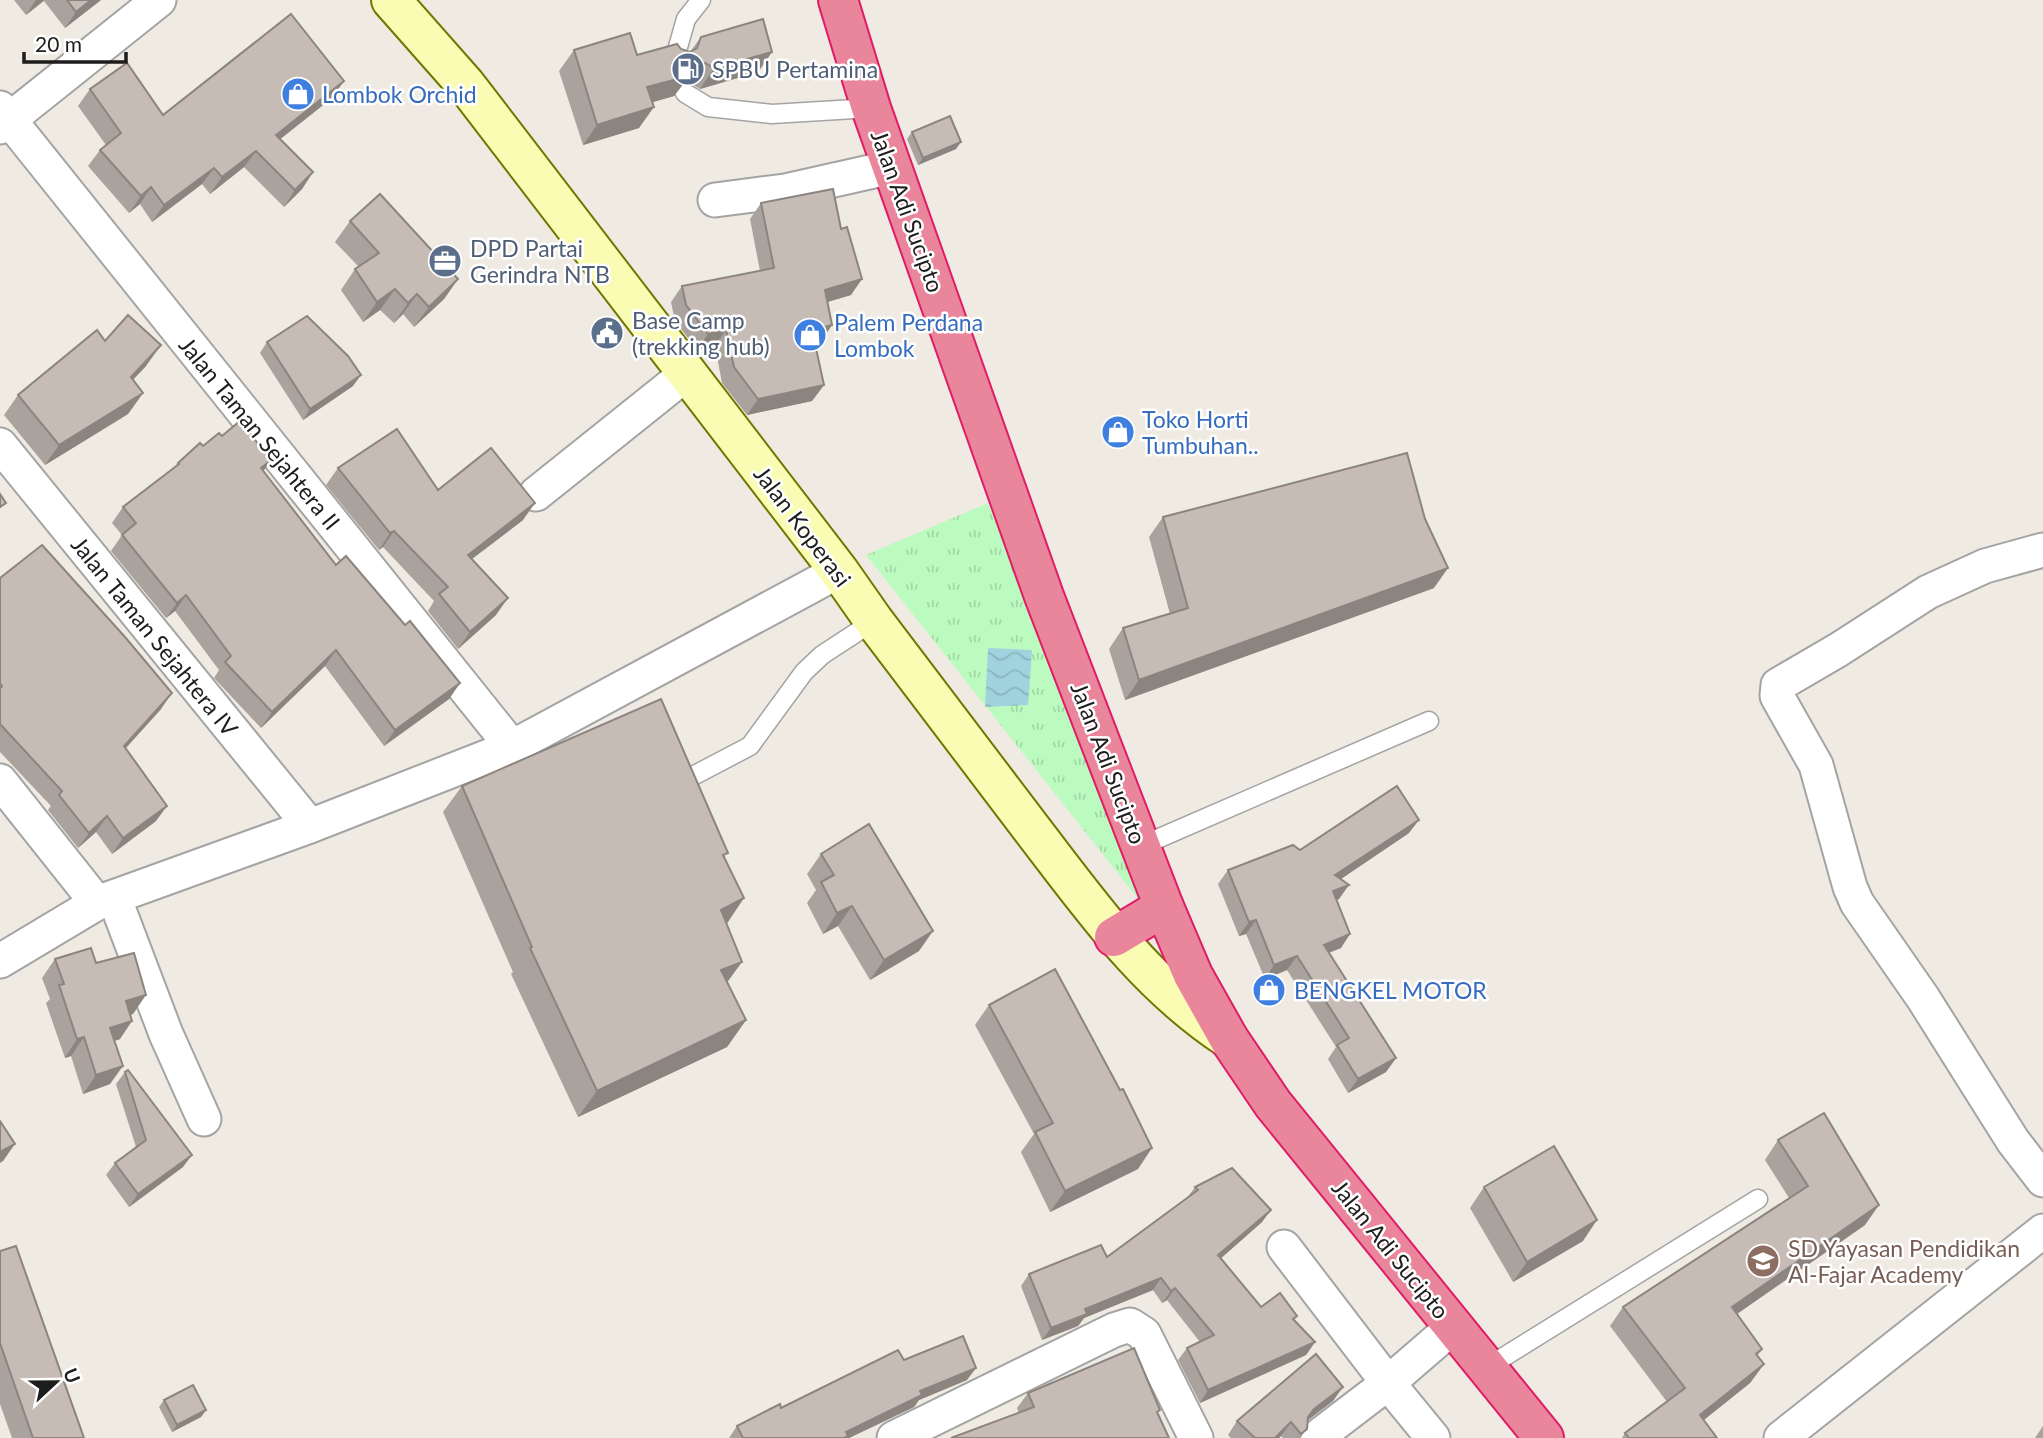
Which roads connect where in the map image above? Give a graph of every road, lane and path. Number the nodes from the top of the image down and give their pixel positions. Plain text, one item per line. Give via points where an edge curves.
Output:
1 (159, 0) edge
2 (391, 0) edge
3 (701, 0) edge
4 (838, 0) edge
5 (674, 61) edge
6 (685, 93) edge
7 (872, 108) junction
8 (3, 118) edge
9 (892, 167) junction
10 (715, 200) dead end
11 (686, 374) junction
12 (0, 445) edge
13 (536, 494) dead end
14 (2043, 550) edge
15 (839, 571) junction
16 (874, 621) junction
17 (1429, 721) dead end
18 (512, 747) junction
19 (690, 778) edge
20 (0, 780) edge
21 (310, 827) junction
22 (1140, 846) junction
23 (106, 900) junction
24 (1164, 907) junction
25 (1114, 937) junction
26 (0, 961) edge
27 (1229, 1039) junction
28 (204, 1119) dead end
29 (2043, 1180) edge
30 (1758, 1199) dead end
31 (2043, 1231) edge
32 (1284, 1247) dead end
33 (1454, 1326) junction
34 (1405, 1367) junction
35 (1486, 1368) junction
36 (894, 1438) edge
37 (1196, 1438) edge
38 (1317, 1438) edge
39 (1433, 1438) edge
40 (1544, 1438) edge
41 (1781, 1438) edge

1 - 8 street
2 - 11 street, Jalan Koperasi via 466,85
3 - 5 lane via 685,19
4 - 7 highway, Jalan Adi Sucipto
6 - 7 lane via 708,107 772,114
7 - 9 highway, Jalan Adi Sucipto
8 - 18 street, Jalan Taman Sejahtera II
9 - 10 street via 785,191
9 - 22 highway, Jalan Adi Sucipto via 1044,596
11 - 13 street
11 - 15 street, Jalan Koperasi
12 - 21 street, Jalan Taman Sejahtera IV
14 - 29 street via 1984,566 1928,592 1778,685 1777,696 1816,765 1850,887 1865,919 1900,963 2013,1141
15 - 16 street, Jalan Koperasi
15 - 18 street
16 - 19 lane via 804,672 750,746
16 - 25 street, Jalan Koperasi
17 - 22 lane
18 - 21 street
20 - 23 street
21 - 23 street
22 - 24 highway, Jalan Adi Sucipto
23 - 26 street
23 - 28 street
24 - 25 highway
24 - 27 highway, Jalan Adi Sucipto
25 - 27 street, Jalan Koperasi via 1170,995
27 - 33 highway, Jalan Adi Sucipto via 1273,1104
30 - 35 lane
31 - 41 street
32 - 34 street
33 - 34 street
33 - 35 highway, Jalan Adi Sucipto
34 - 38 street
34 - 39 street
35 - 40 highway, Jalan Adi Sucipto
36 - 37 street via 1130,1325 1144,1334

